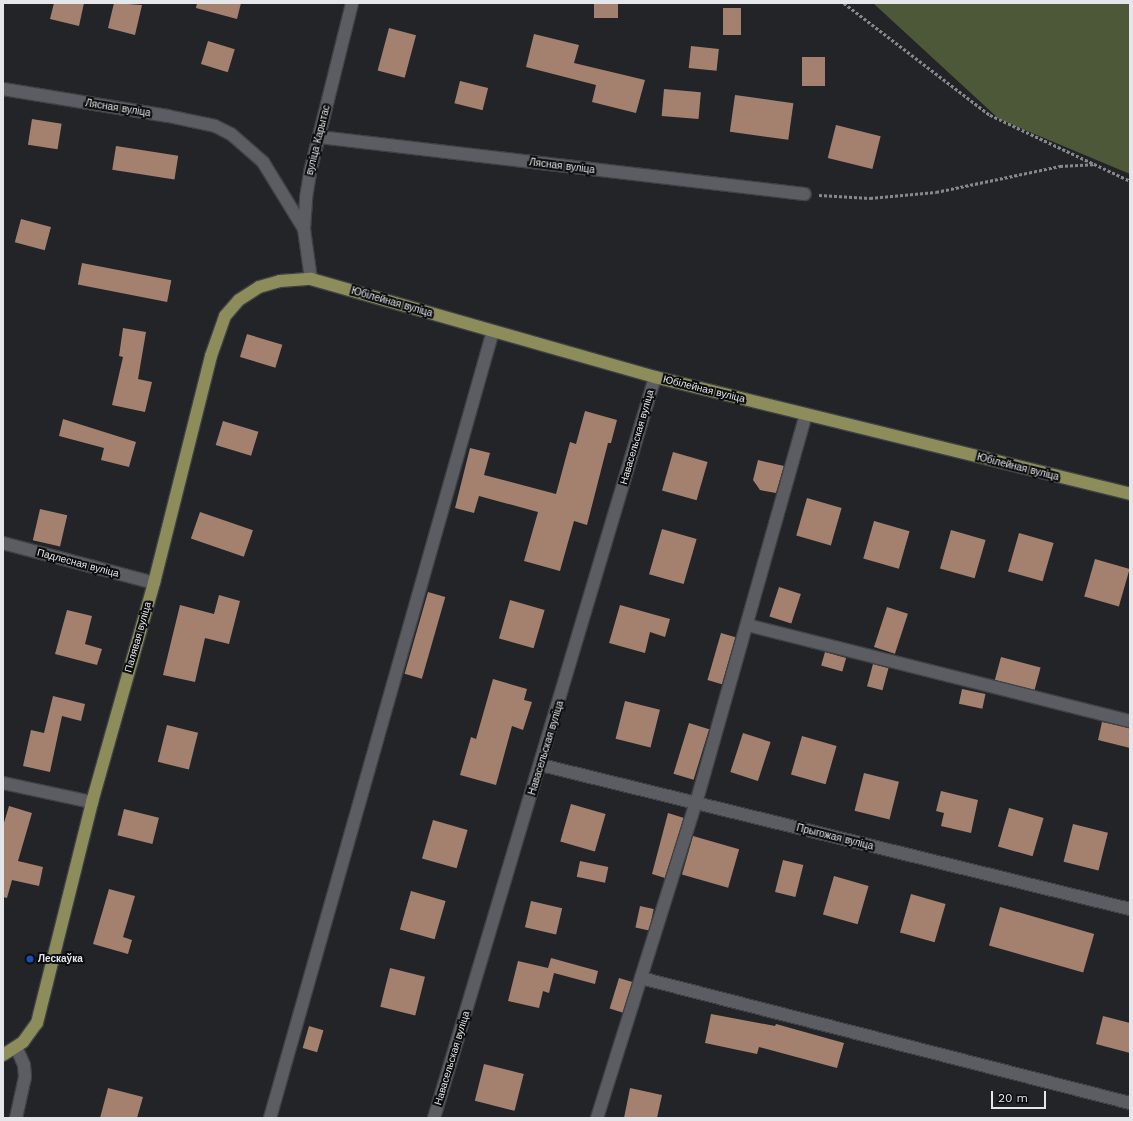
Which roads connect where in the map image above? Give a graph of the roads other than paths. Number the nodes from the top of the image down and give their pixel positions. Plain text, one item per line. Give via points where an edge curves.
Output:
1 (352, 3) edge
2 (3, 89) edge
3 (319, 137) junction
4 (805, 194) road end
5 (304, 229) junction
6 (311, 279) junction
7 (280, 281) joint
8 (493, 331) junction
9 (654, 377) junction
10 (806, 414) junction
11 (1130, 494) edge
12 (3, 543) edge
13 (154, 583) junction
14 (746, 625) junction
15 (1130, 721) edge
16 (541, 765) junction
17 (3, 783) edge
18 (92, 802) junction
19 (696, 802) junction
20 (1130, 909) edge
21 (641, 978) junction
22 (16, 1047) junction
23 (3, 1054) edge
24 (1130, 1103) edge
25 (437, 1117) edge
26 (16, 1118) edge
27 (270, 1118) edge
28 (597, 1118) edge

1 - 3 street, вуліца Карытас
2 - 5 street, Лясная вуліца via 192,120 231,134 263,162
3 - 4 street, Лясная вуліца
3 - 5 street, вуліца Карытас via 310,172
5 - 6 street, вуліца Карытас
6 - 7 main road, Юбілейная вуліца
6 - 8 main road, Юбілейная вуліца
7 - 13 main road, Палявая вуліца via 259,287 239,300 225,316 212,356
8 - 9 main road, Юбілейная вуліца
8 - 27 street
9 - 10 main road, Юбілейная вуліца
9 - 16 street, Навасельская вуліца
10 - 11 main road, Юбілейная вуліца
10 - 14 street
12 - 13 street, Падлесная вуліца
13 - 18 main road, Палявая вуліца
14 - 15 street
14 - 19 street
16 - 19 street, Прыгожая вуліца
16 - 25 street, Навасельская вуліца
17 - 18 street
18 - 22 main road, Палявая вуліца via 37,1023
19 - 20 street, Прыгожая вуліца
19 - 21 street
21 - 24 street
21 - 28 street
22 - 23 main road
22 - 26 street via 24,1065 25,1077

